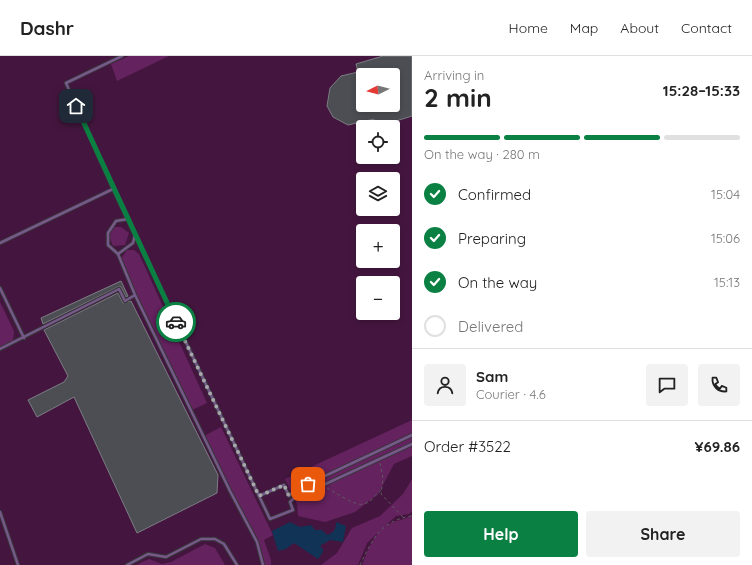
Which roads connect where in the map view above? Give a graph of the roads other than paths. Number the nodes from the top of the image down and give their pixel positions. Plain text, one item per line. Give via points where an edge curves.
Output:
1 (122, 56) edge
2 (113, 189) junction
3 (128, 220) junction
4 (135, 235) junction
5 (0, 243) edge
6 (118, 254) junction
7 (0, 288) edge
8 (135, 295) junction
9 (24, 338) junction
10 (0, 349) edge
11 (412, 435) edge
12 (412, 444) edge
13 (259, 496) junction
14 (0, 512) edge
15 (18, 565) edge
16 (127, 565) edge
17 (237, 565) edge
18 (263, 565) edge

1 - 2 lane via 66,83
2 - 3 lane
2 - 5 lane
3 - 4 lane
3 - 6 lane via 116,220 108,233 108,245
4 - 6 lane via 133,243
4 - 13 lane
6 - 8 lane
7 - 9 lane
8 - 9 lane via 125,301 119,289
8 - 18 lane via 257,542
9 - 10 lane
11 - 13 lane via 295,490 289,496 284,485
12 - 13 lane via 293,499 290,502 293,510 270,519
14 - 15 lane
16 - 17 lane via 148,554 166,558 201,539 215,539 224,544

